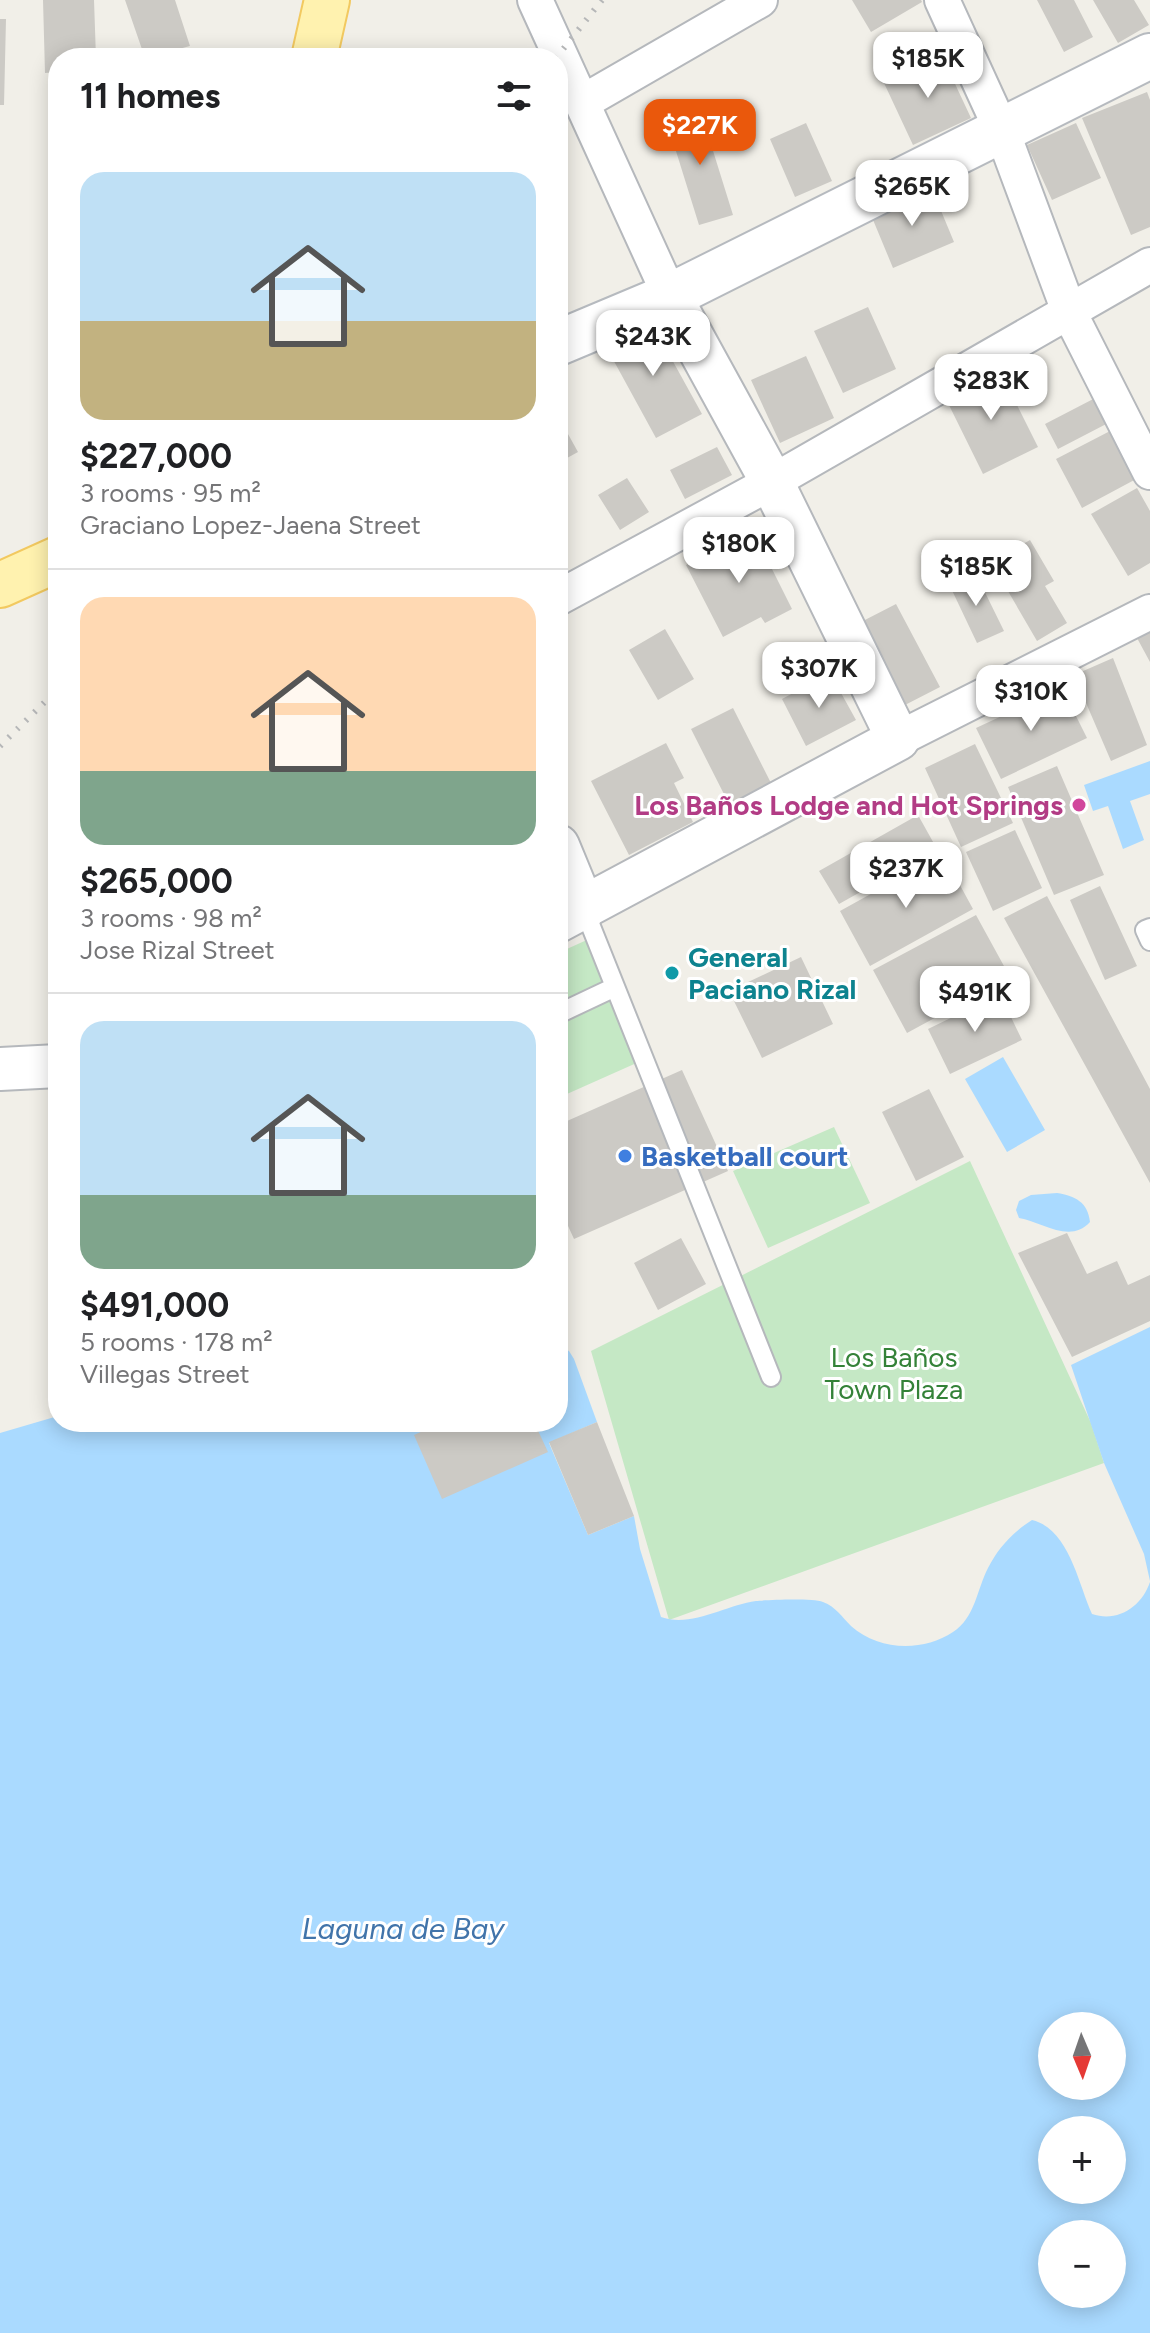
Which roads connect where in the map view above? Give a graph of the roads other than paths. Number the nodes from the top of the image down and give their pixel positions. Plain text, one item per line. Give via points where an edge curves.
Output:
1 (327, 0) edge
2 (535, 0) edge
3 (760, 0) edge
4 (942, 0) edge
5 (316, 48) edge
6 (558, 48) edge
7 (1150, 56) edge
8 (568, 70) edge
9 (583, 102) junction
10 (1002, 131) junction
11 (1150, 265) edge
12 (670, 296) junction
13 (1070, 314) junction
14 (568, 339) edge
15 (1150, 472) edge
16 (772, 482) junction
17 (48, 563) edge
18 (0, 585) edge
19 (568, 593) edge
20 (1150, 612) edge
21 (898, 739) junction
22 (571, 915) edge
23 (1150, 928) edge
24 (1150, 941) edge
25 (615, 987) junction
26 (568, 1009) edge
27 (48, 1067) edge
28 (0, 1069) edge
29 (771, 1377) dead end

1 - 5 main road
2 - 6 street
3 - 9 street
4 - 10 street
7 - 10 main road
8 - 9 street
9 - 12 street
10 - 12 main road
10 - 13 street
11 - 13 street
12 - 14 main road
12 - 16 street
13 - 15 street
13 - 16 street
16 - 19 street
16 - 21 street
17 - 18 main road
20 - 21 street
21 - 22 street
22 - 25 lane
23 - 24 lane via 1145,930
25 - 26 lane
25 - 29 lane
27 - 28 street

